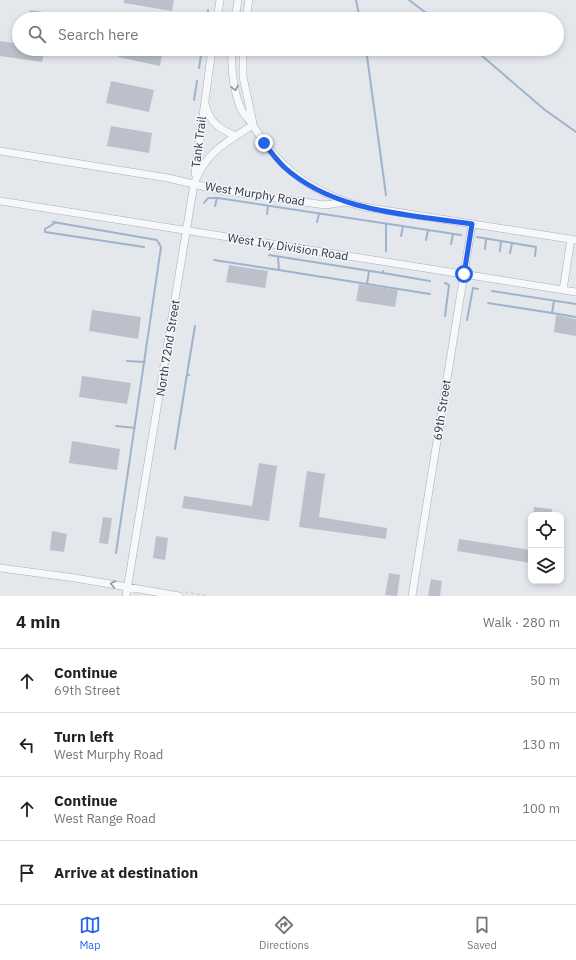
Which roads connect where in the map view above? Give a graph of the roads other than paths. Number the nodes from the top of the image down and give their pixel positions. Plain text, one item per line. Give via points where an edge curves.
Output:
1 (220, 0) edge
2 (238, 0) edge
3 (249, 0) edge
4 (218, 12) edge
5 (236, 12) edge
6 (247, 12) edge
7 (211, 56) edge
8 (232, 56) edge
9 (243, 56) edge
10 (204, 100) junction
11 (253, 125) junction
12 (236, 136) junction
13 (0, 151) edge
14 (194, 184) junction
15 (0, 202) edge
16 (346, 202) junction
17 (472, 224) junction
18 (187, 232) junction
19 (573, 240) edge
20 (464, 274) junction
21 (563, 290) junction
22 (576, 292) edge
23 (0, 568) edge
24 (128, 587) junction
25 (126, 596) edge
26 (179, 596) edge
27 (412, 596) edge

1 - 4 street
2 - 5 street
3 - 6 street
7 - 10 street, Tank Trail
8 -> 11 street via 232,76 240,108
9 - 11 street via 244,77
10 - 12 street, Tank Trail via 210,119 219,128
10 - 14 street, Tank Trail
11 - 12 street, North 72nd Street
11 - 16 street via 284,167 315,188
12 - 14 street, North 72nd Street via 213,152 199,170
13 - 14 street, West Murphy Road via 172,178
14 - 16 street, West Murphy Road via 325,205
14 - 18 street, North 72nd Street
15 - 18 street, West Ivy Division Road
16 - 17 street, West Murphy Road
17 - 19 street, West Murphy Road
17 - 20 street, 69th Street
18 - 20 street, West Ivy Division Road
18 - 24 street, North 72nd Street
19 - 21 street
20 - 21 street, West Ivy Division Road
20 - 27 street, 69th Street
21 - 22 street, West Ivy Division Road
24 -> 23 street
24 - 25 street, North 72nd Street
24 - 26 street

